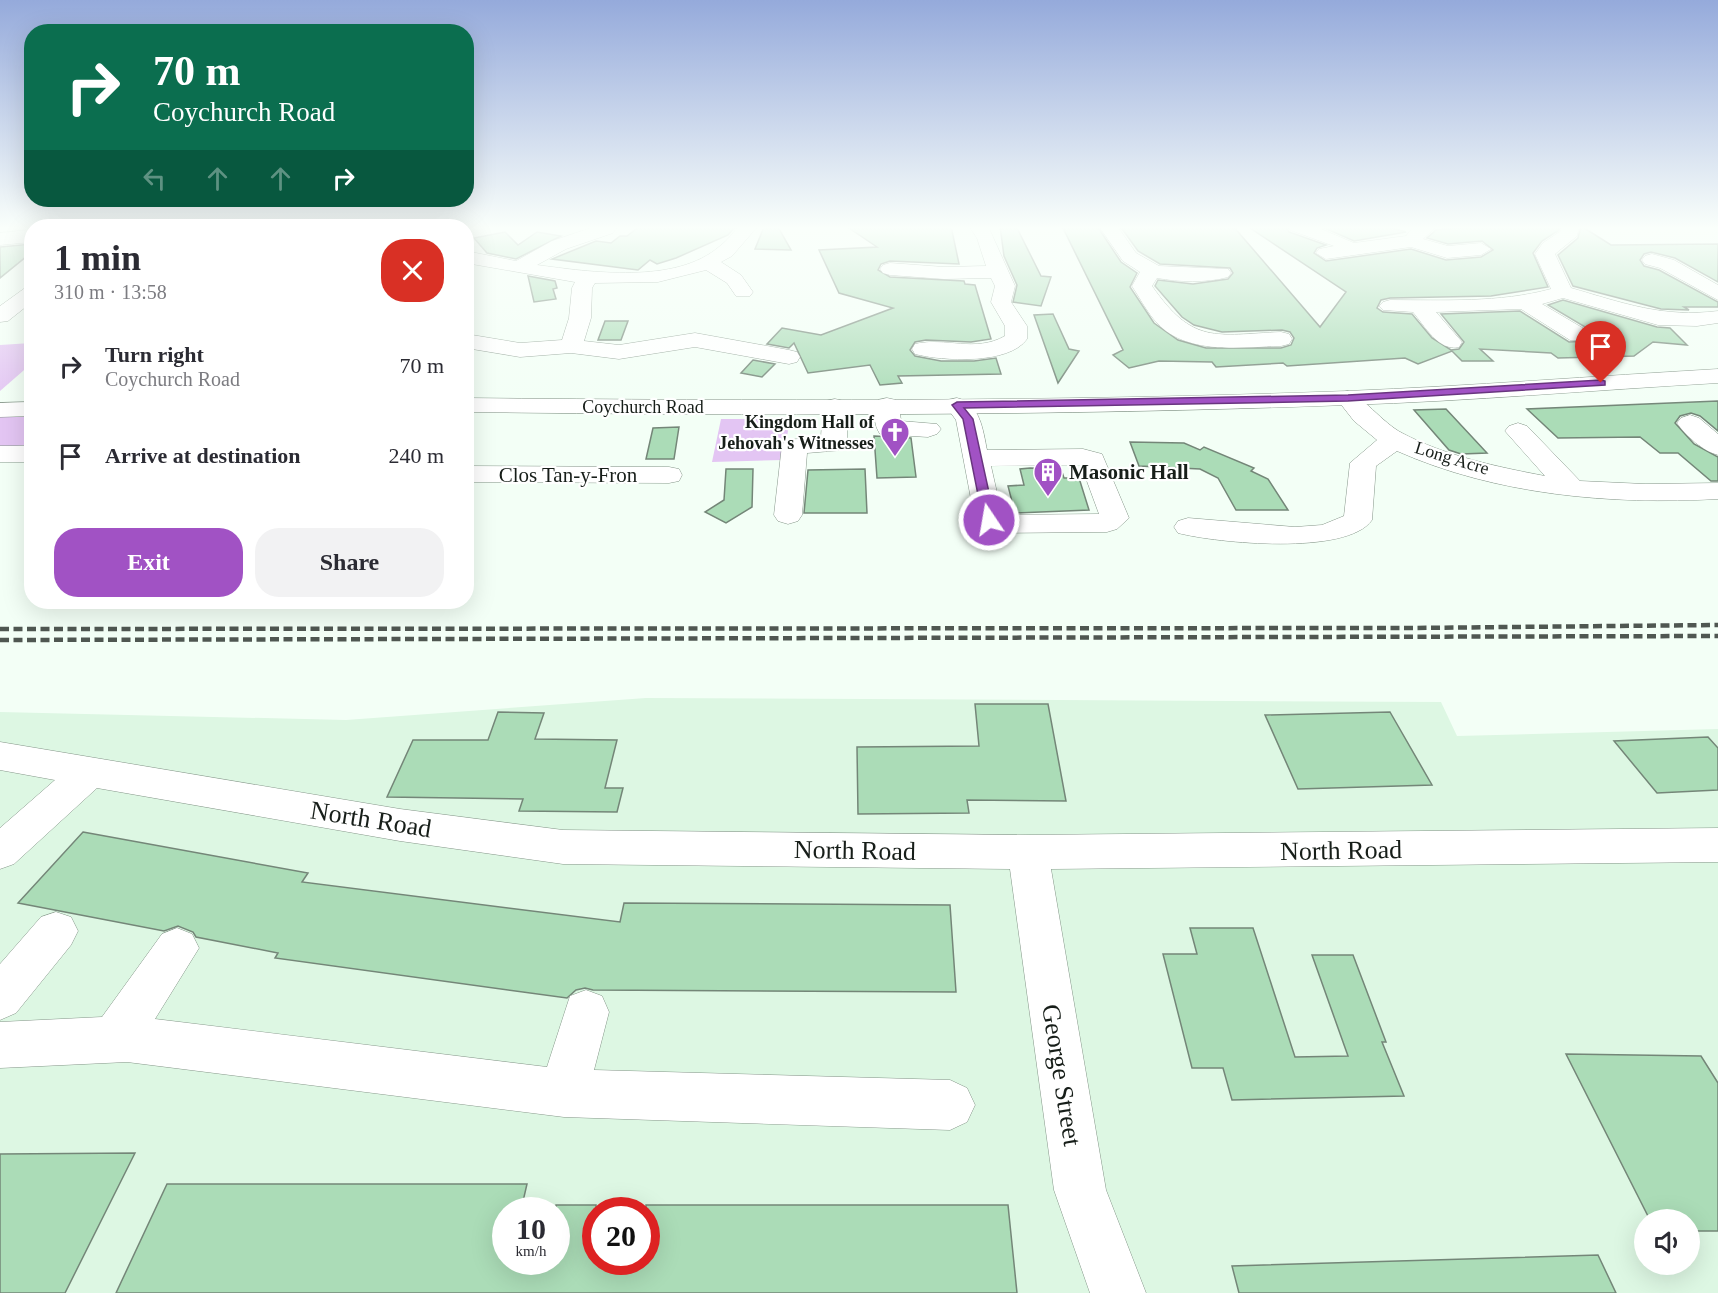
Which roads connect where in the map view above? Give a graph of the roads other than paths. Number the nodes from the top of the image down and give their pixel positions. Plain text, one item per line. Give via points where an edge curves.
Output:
1 (583, 286) edge
2 (739, 286) edge
3 (1005, 286) edge
4 (1142, 286) edge
5 (1560, 286) edge
6 (1705, 286) edge
7 (743, 292) dead end
8 (1563, 292) junction
9 (1718, 294) edge
10 (24, 298) edge
11 (1525, 302) junction
12 (1390, 306) dead end
13 (1419, 306) junction
14 (0, 316) edge
15 (1718, 317) edge
16 (1578, 335) dead end
17 (1281, 339) dead end
18 (474, 341) edge
19 (1451, 342) dead end
20 (571, 346) junction
21 (923, 349) dead end
22 (789, 357) dead end
23 (1718, 376) edge
24 (1348, 398) junction
25 (474, 405) edge
26 (887, 405) junction
27 (836, 406) junction
28 (24, 409) edge
29 (0, 410) edge
30 (962, 412) junction
31 (928, 429) dead end
32 (1518, 431) dead end
33 (1686, 432) dead end
34 (1095, 439) dead end
35 (1395, 440) junction
36 (1714, 444) edge
37 (0, 454) edge
38 (24, 454) edge
39 (976, 458) junction
40 (474, 474) edge
41 (669, 475) dead end
42 (1572, 488) junction
43 (1718, 491) edge
44 (788, 515) dead end
45 (1188, 527) dead end
46 (0, 756) edge
47 (91, 771) junction
48 (1718, 845) edge
49 (0, 852) edge
50 (1028, 852) junction
51 (56, 931) dead end
52 (177, 948) dead end
53 (0, 998) edge
54 (586, 1012) dead end
55 (114, 1040) junction
56 (0, 1045) edge
57 (564, 1093) junction
58 (950, 1105) dead end
59 (1118, 1293) edge

1 - 20 street via 580,318
2 - 7 street
3 - 21 street via 1001,302 1016,326 1017,339 1005,347 970,354
4 - 17 street via 1174,327 1195,336 1217,340
5 - 8 street
6 - 9 street
8 - 11 street
8 - 15 street via 1658,319
10 - 14 street
11 - 13 street
11 - 16 street
12 - 13 street
13 - 19 street
18 - 20 street via 520,350
20 - 22 street via 619,352 695,340
23 - 24 street, Coychurch Road
24 - 30 street, Coychurch Road
24 - 35 street, Long Acre via 1358,414
25 - 27 street, Coychurch Road
26 - 27 street, Coychurch Road
26 - 30 street, Coychurch Road
26 - 31 street via 889,429
27 - 44 street via 834,444 795,445
28 - 29 street
30 - 34 street via 1011,440
30 - 39 street
32 - 42 street
33 - 36 street
35 - 42 street, Long Acre via 1503,474
35 - 45 street via 1363,463 1358,520 1328,534 1295,536
37 - 38 street
39 - 39 street via 1083,456 1094,460 1115,518 1107,523 997,524 989,520
40 - 41 street, Clos Tan-y-Fron
42 - 43 street, Long Acre
46 - 47 street, North Road
47 - 49 street
47 - 50 street, North Road via 400,825 563,847
48 - 50 street, North Road
50 - 59 street, George Street via 1080,1190
51 - 53 street
52 - 55 street
54 - 57 street
55 - 56 street
55 - 57 street
57 - 58 street

